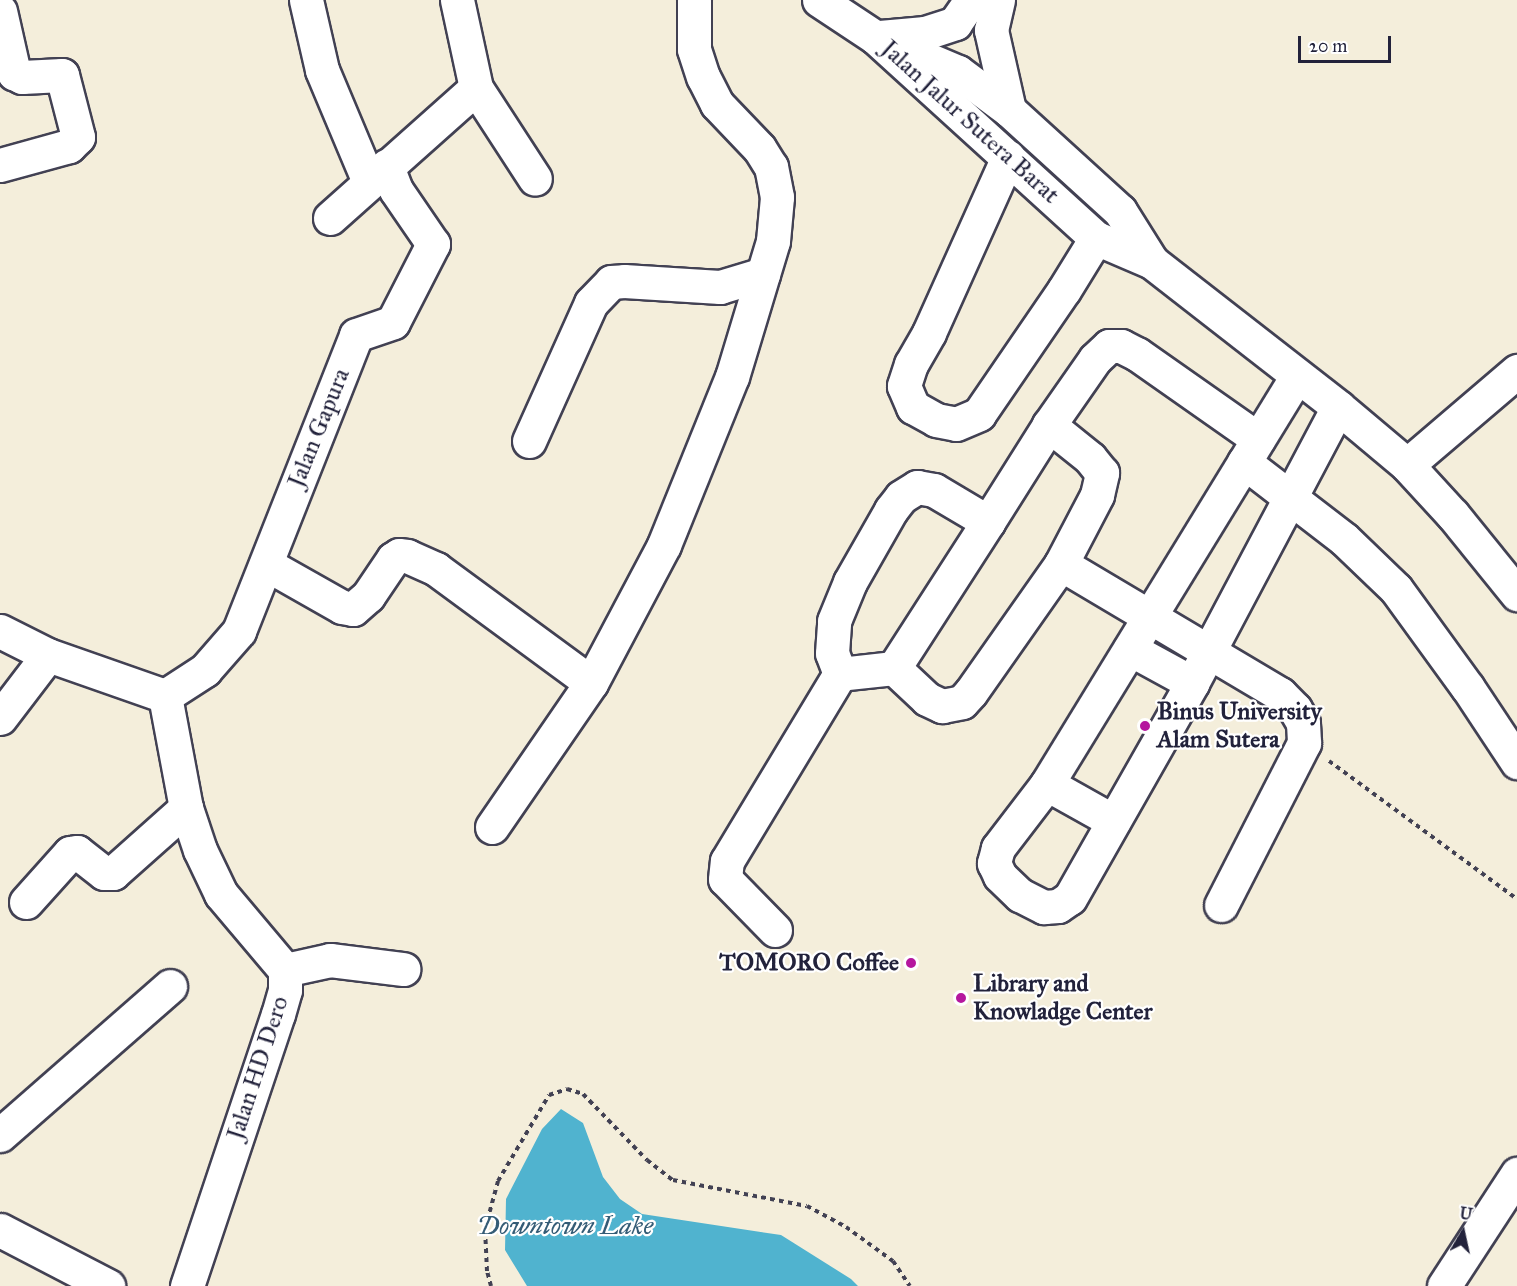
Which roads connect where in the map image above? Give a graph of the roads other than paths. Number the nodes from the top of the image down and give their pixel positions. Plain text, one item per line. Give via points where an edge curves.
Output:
1 (306, 0) edge
2 (457, 0) edge
3 (694, 0) edge
4 (819, 0) edge
5 (971, 0) edge
6 (998, 0) edge
7 (0, 11) edge
8 (875, 37) junction
9 (476, 88) junction
10 (1009, 110) junction
11 (1008, 157) junction
12 (0, 165) edge
13 (378, 174) junction
14 (535, 178) dead end
15 (330, 218) dead end
16 (1096, 238) junction
17 (1152, 262) junction
18 (764, 274) junction
19 (1517, 371) edge
20 (1297, 376) junction
21 (1338, 406) junction
22 (1049, 425) junction
23 (529, 441) dead end
24 (1251, 451) junction
25 (1407, 465) junction
26 (1289, 497) junction
27 (988, 522) junction
28 (266, 564) junction
29 (1061, 564) junction
30 (1517, 594) edge
31 (1150, 616) junction
32 (0, 631) edge
33 (1130, 649) junction
34 (1208, 651) junction
35 (48, 655) junction
36 (894, 668) junction
37 (840, 674) junction
38 (591, 683) junction
39 (1192, 683) junction
40 (165, 696) junction
41 (0, 718) edge
42 (1517, 762) edge
43 (1047, 784) junction
44 (186, 808) junction
45 (1113, 821) junction
46 (492, 827) dead end
47 (26, 902) dead end
48 (1221, 905) dead end
49 (775, 930) dead end
50 (403, 969) dead end
51 (285, 970) junction
52 (170, 986) dead end
53 (0, 1135) edge
54 (1517, 1174) edge
55 (0, 1230) edge
56 (108, 1286) edge
57 (188, 1286) edge
58 (1444, 1286) edge

1 - 13 street via 322,70
2 - 9 street
3 - 18 street via 694,49 703,76 717,104 759,148 771,167 777,197 776,219
4 - 8 street
5 - 8 street via 955,22 925,33
6 - 10 street via 991,30
7 - 12 street via 14,73 22,77 62,75 78,137 69,146
8 - 10 street, Jalan Jalur Sutera Barat via 958,72
8 - 11 street, Jalan Jalur Sutera Barat
9 - 13 street
9 - 14 street
10 - 17 street, Jalan Jalur Sutera Barat via 1120,211
11 - 16 street, Jalan Jalur Sutera Barat
11 - 16 street via 929,333 910,364 904,386 912,407 936,420 956,424 979,414
13 - 15 street
13 - 28 street, Jalan Gapura via 396,190 433,244 393,322 356,335
16 - 17 street, Jalan Jalur Sutera Barat
17 - 20 street, Jalan Jalur Sutera Barat
18 - 23 street via 720,287 611,282 591,303
18 - 38 street via 732,377 664,545
19 - 25 street
20 - 21 street, Jalan Jalur Sutera Barat
20 - 24 street
21 - 25 street, Jalan Jalur Sutera Barat
21 - 26 street
22 - 24 street via 1095,359 1109,346 1121,346 1137,354
22 - 27 street
22 - 29 street via 1102,473 1097,495
24 - 26 street
24 - 31 street
25 - 30 street, Jalan Jalur Sutera Barat
26 - 34 street
26 - 42 street via 1344,539 1396,589
27 - 36 street
27 - 37 street via 934,490 917,487 901,497 850,582 834,621 832,653
28 - 38 street via 342,607 353,609 368,596 393,559 407,556 435,569
28 - 40 street, Jalan Gapura via 239,631 205,670
29 - 31 street
29 - 36 street via 962,702 942,706 927,699
31 - 33 street
31 - 34 street
32 - 35 street
33 - 39 street
33 - 43 street
34 - 39 street
34 - 48 street via 1280,694 1303,723 1304,743
35 - 40 street
35 - 41 street
36 - 37 street
37 - 49 street via 727,861 725,879
38 - 46 street
39 - 45 street
40 - 44 street, Jalan HD Dero
43 - 45 street
43 - 45 street via 998,848 994,863 999,876 1020,895 1044,907 1058,906 1070,898
44 - 47 street via 112,873 104,873 77,852 70,853
44 - 51 street, Jalan HD Dero via 221,894
50 - 51 street via 330,960
51 - 57 street, Jalan HD Dero via 285,990 278,1014
52 - 53 street
54 - 58 street
55 - 56 street

